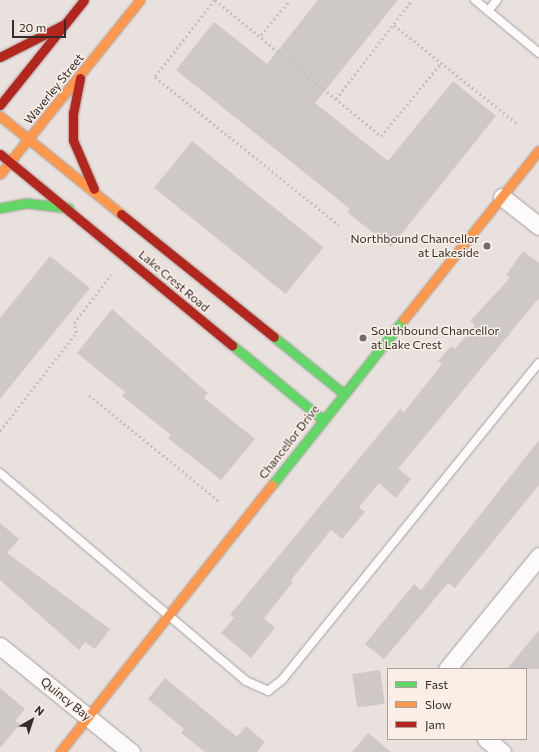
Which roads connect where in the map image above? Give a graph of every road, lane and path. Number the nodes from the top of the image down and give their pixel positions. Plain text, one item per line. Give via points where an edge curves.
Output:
1 (84, 0) edge
2 (140, 0) edge
3 (215, 0) edge
4 (290, 0) edge
5 (412, 0) edge
6 (475, 0) edge
7 (497, 0) edge
8 (488, 11) junction
9 (64, 24) junction
10 (394, 25) junction
11 (261, 35) dead end
12 (539, 53) edge
13 (0, 57) edge
14 (441, 63) junction
15 (81, 76) junction
16 (336, 99) junction
17 (0, 105) edge
18 (0, 116) edge
19 (519, 125) dead end
20 (28, 140) junction
21 (539, 150) edge
22 (0, 154) edge
23 (10, 162) junction
24 (0, 174) edge
25 (97, 195) junction
26 (502, 197) junction
27 (0, 208) edge
28 (69, 208) junction
29 (339, 225) dead end
30 (539, 226) edge
31 (111, 275) dead end
32 (539, 363) edge
33 (343, 393) junction
34 (89, 395) dead end
35 (322, 419) junction
36 (0, 431) edge
37 (0, 473) edge
38 (219, 502) dead end
39 (539, 556) edge
40 (169, 615) junction
41 (0, 646) edge
42 (448, 668) edge
43 (88, 718) junction
44 (487, 740) edge
45 (60, 752) edge
46 (131, 752) edge
47 (502, 752) edge

1 - 9 street
2 - 15 street, Waverley Street
3 - 16 path
3 - 29 path via 155,77
4 - 11 path
5 - 10 path
6 - 8 lane
7 - 8 lane
8 - 12 lane
9 - 13 street
9 - 17 street
10 - 14 path
10 - 16 path
14 - 16 path via 381,136
14 - 19 path
15 - 20 street, Waverley Street
15 - 25 street via 73,114 73,140
18 - 20 street, Lake Crest Road
20 - 23 street, Waverley Street
20 - 25 street, Lake Crest Road
21 - 26 street, Chancellor Drive
22 - 23 street, Lake Crest Road
23 - 24 street, Waverley Street
23 - 28 street, Lake Crest Road
25 - 33 street, Lake Crest Road
26 - 30 street
26 - 33 street, Chancellor Drive
27 - 28 street via 26,203
28 - 35 street, Lake Crest Road
31 - 36 path via 74,323 76,333
32 - 40 lane via 282,680 268,691 246,681
33 - 35 street, Chancellor Drive
34 - 38 path
35 - 40 street, Chancellor Drive
37 - 40 lane
39 - 42 street
40 - 43 street, Chancellor Drive
41 - 43 street, Quincy Bay
43 - 45 street, Chancellor Drive
43 - 46 street, Quincy Bay
44 - 47 street

